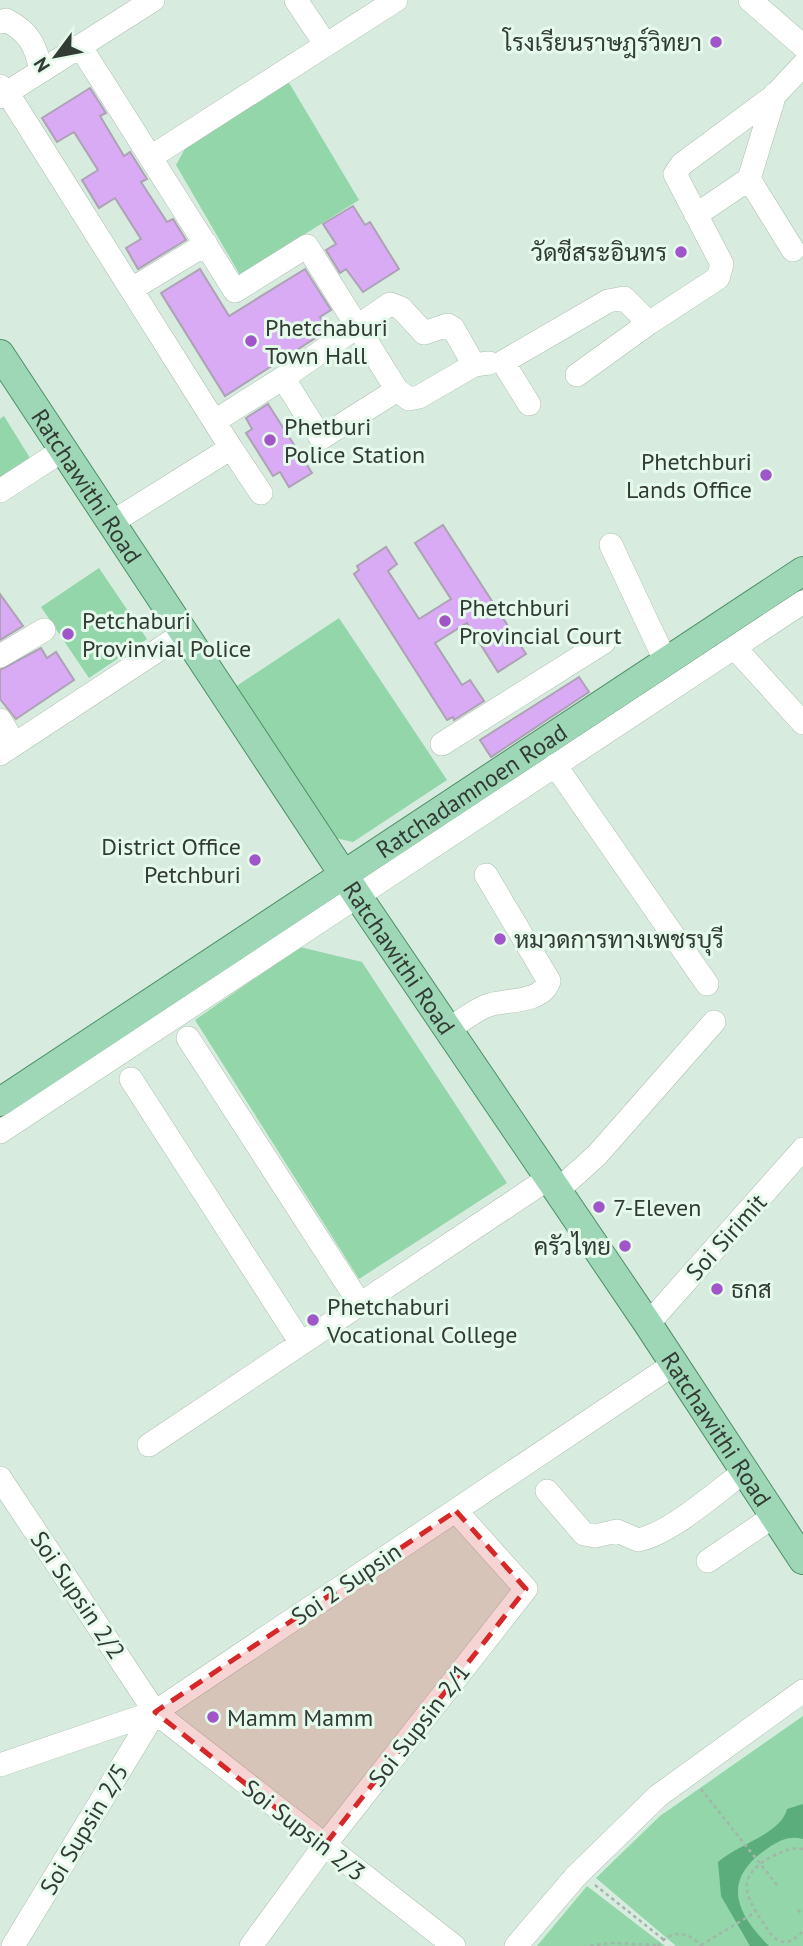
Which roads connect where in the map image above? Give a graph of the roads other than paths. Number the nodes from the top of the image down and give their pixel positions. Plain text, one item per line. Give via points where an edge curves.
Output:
1 (153, 0) edge
2 (296, 0) edge
3 (396, 0) edge
4 (750, 0) edge
5 (5, 14) edge
6 (80, 46) junction
7 (326, 46) junction
8 (803, 46) edge
9 (803, 65) edge
10 (40, 71) junction
11 (2, 91) edge
12 (775, 94) junction
13 (151, 157) junction
14 (749, 179) junction
15 (696, 215) junction
16 (206, 244) junction
17 (793, 250) dead end
18 (132, 289) junction
19 (649, 323) junction
20 (358, 326) junction
21 (0, 354) edge
22 (503, 362) junction
23 (474, 365) junction
24 (577, 375) dead end
25 (284, 378) junction
26 (397, 390) junction
27 (529, 404) dead end
28 (215, 421) junction
29 (232, 448) junction
30 (63, 450) junction
31 (0, 491) edge
32 (261, 494) dead end
33 (111, 523) junction
34 (611, 545) dead end
35 (803, 571) edge
36 (803, 602) edge
37 (44, 630) dead end
38 (184, 633) junction
39 (604, 642) dead end
40 (735, 648) junction
41 (0, 656) edge
42 (665, 660) junction
43 (0, 720) edge
44 (803, 723) edge
45 (442, 744) dead end
46 (8, 749) edge
47 (540, 764) junction
48 (486, 875) dead end
49 (350, 885) junction
50 (707, 984) dead end
51 (162, 1010) junction
52 (714, 1022) dead end
53 (448, 1030) junction
54 (188, 1038) dead end
55 (131, 1079) dead end
56 (0, 1102) edge
57 (0, 1132) edge
58 (803, 1149) edge
59 (553, 1184) junction
60 (360, 1304) junction
61 (648, 1324) junction
62 (302, 1343) junction
63 (674, 1364) junction
64 (149, 1445) dead end
65 (744, 1471) junction
66 (0, 1478) edge
67 (547, 1491) dead end
68 (456, 1511) junction
69 (774, 1516) junction
70 (802, 1556) edge
71 (708, 1561) dead end
72 (803, 1690) edge
73 (155, 1712) junction
74 (0, 1765) edge
75 (324, 1846) junction
76 (13, 1946) edge
77 (251, 1946) edge
78 (454, 1946) edge
79 (516, 1946) edge

1 - 6 street
2 - 7 street
3 - 7 street
4 - 8 street
5 - 10 street via 36,47
6 - 10 street
6 - 13 street
7 - 13 street
9 - 12 street
10 - 11 street
11 - 18 street
12 - 14 street
12 - 15 street via 677,169 677,181
13 - 16 street
14 - 15 street
14 - 17 street
15 - 19 street via 722,270 718,278
16 - 18 street
16 - 20 street via 235,291 307,246
18 - 28 street
19 - 22 street via 630,302 617,298
19 - 24 street
20 - 23 street via 395,303 424,333 453,328
20 - 25 street
20 - 26 street
21 - 30 main road, Ratchawithi Road
22 - 23 street
22 - 27 street
23 - 26 street via 419,397 409,398
25 - 26 street via 321,438
25 - 28 street
28 - 29 street
29 - 32 street
29 - 33 street
30 - 31 street
30 - 33 main road, Ratchawithi Road
33 - 38 main road, Ratchawithi Road
34 - 42 street
35 - 42 main road, Ratchadamnoen Road
36 - 40 street
37 - 41 street
38 - 46 street
38 - 49 main road, Ratchawithi Road
39 - 45 street
40 - 44 street
40 - 47 street
42 - 47 main road, Ratchadamnoen Road
43 - 46 street
47 - 49 main road, Ratchadamnoen Road
47 - 50 street
48 - 53 street via 549,981 541,992 485,1006
49 - 51 main road, Ratchadamnoen Road
49 - 53 main road, Ratchawithi Road
51 - 56 main road, Ratchadamnoen Road
51 - 57 street
52 - 59 street via 597,1155
53 - 59 main road, Ratchawithi Road
54 - 60 street
55 - 62 street
58 - 61 street, Soi Sirimit
59 - 60 street
59 - 61 main road, Ratchawithi Road
60 - 62 street
61 - 63 main road, Ratchawithi Road
62 - 64 street
63 - 65 main road, Ratchawithi Road
63 - 68 street, Soi 2 Supsin
65 - 67 street via 680,1517 638,1540 617,1531 584,1534
65 - 69 main road, Ratchawithi Road
66 - 73 street, Soi Supsin 2/2
68 - 73 street, Soi 2 Supsin
68 - 75 street, Soi Supsin 2/1 via 526,1589
69 - 70 main road, Ratchawithi Road
69 - 71 street
72 - 79 street via 658,1796 580,1873
73 - 74 street, Soi 2 Supsin
73 - 75 street, Soi Supsin 2/3
73 - 76 street, Soi Supsin 2/5
75 - 77 street, Soi Supsin 2/1
75 - 78 street, Soi Supsin 2/3

